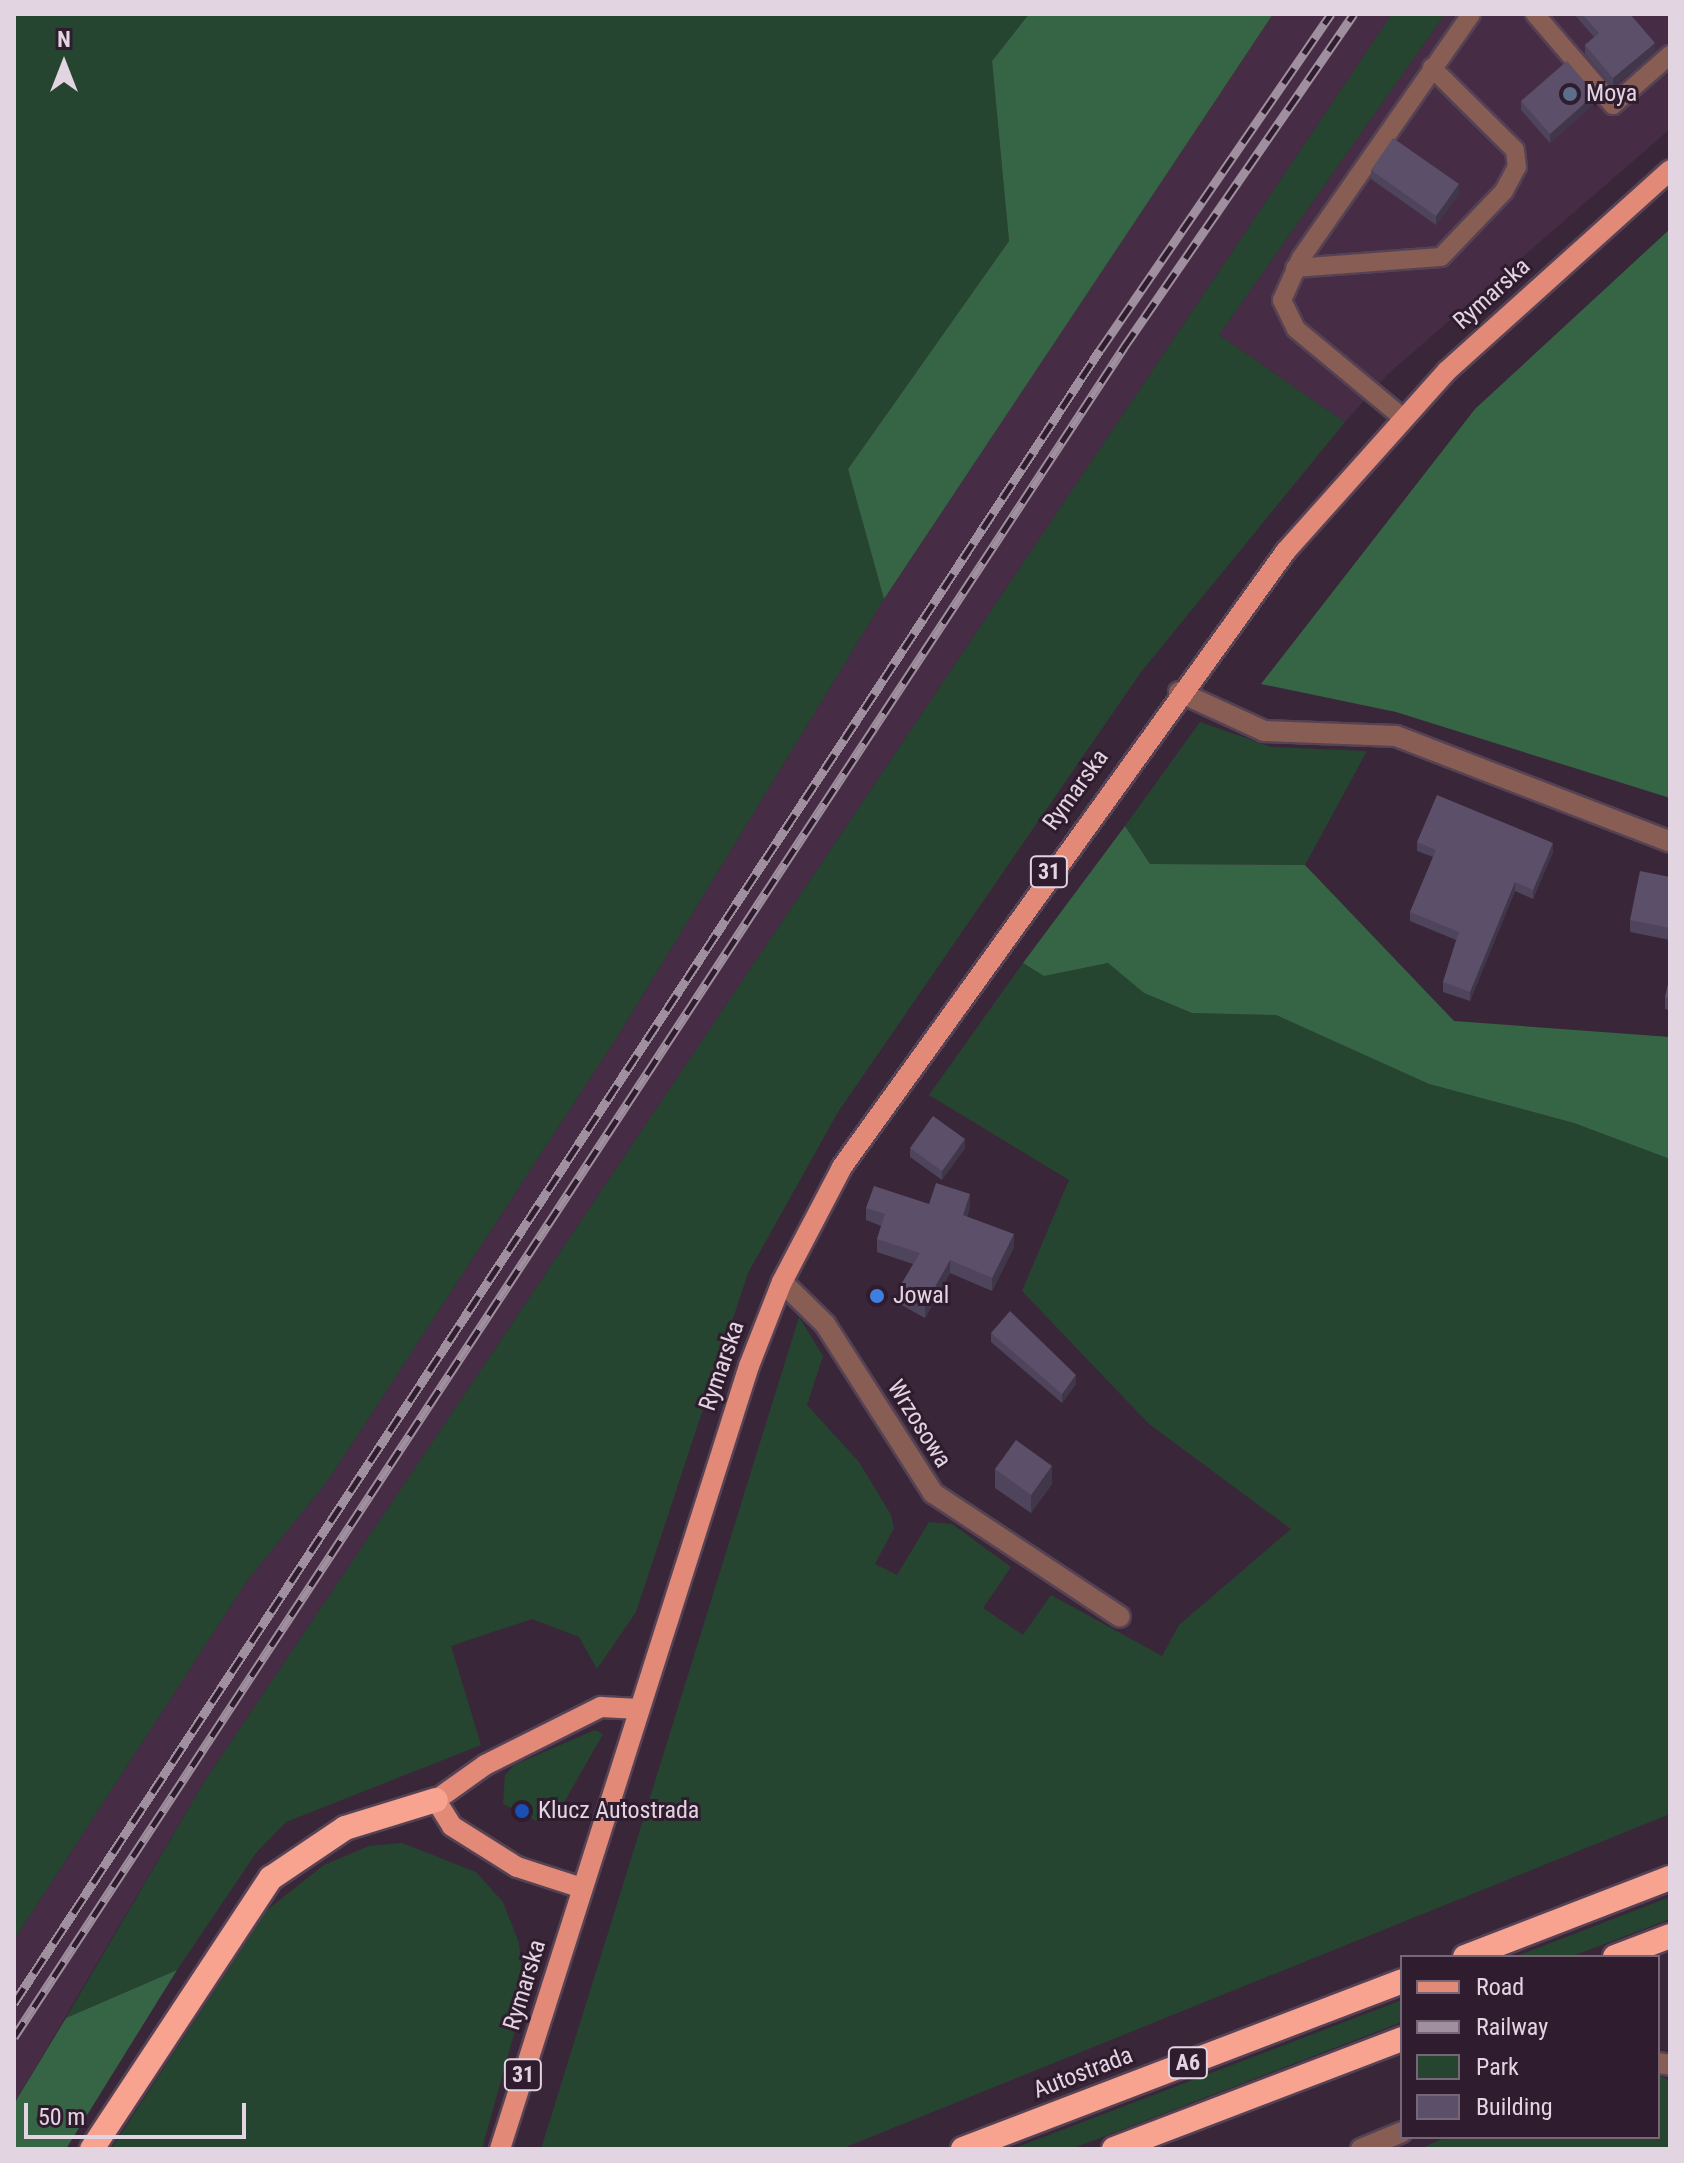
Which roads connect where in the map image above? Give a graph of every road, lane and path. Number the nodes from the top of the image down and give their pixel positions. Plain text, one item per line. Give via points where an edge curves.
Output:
1 (1471, 14) edge
2 (1535, 14) edge
3 (1670, 55) edge
4 (1432, 68) junction
5 (1670, 170) edge
6 (1295, 268) junction
7 (1402, 417) junction
8 (1179, 692) junction
9 (1670, 842) edge
10 (782, 1282) junction
11 (1120, 1617) dead end
12 (639, 1709) junction
13 (436, 1800) junction
14 (1670, 1878) edge
15 (582, 1888) junction
16 (1670, 1936) edge
17 (1470, 1955) edge
18 (1620, 1955) edge
19 (1400, 1982) edge
20 (1400, 2040) edge
21 (1400, 2133) edge
22 (92, 2149) edge
23 (500, 2149) edge
24 (963, 2149) edge
25 (1114, 2149) edge
26 (1361, 2149) edge

1 - 4 lane
2 - 3 lane via 1613,105
4 - 6 lane
4 - 6 lane via 1515,150 1517,167 1504,191 1441,257
5 - 7 main road, Rymarska / 31
6 - 7 lane via 1282,300 1288,319
7 - 8 main road, Rymarska / 31 via 1286,551
8 - 9 street via 1264,731 1396,736
8 - 10 main road, Rymarska / 31 via 905,1072 842,1167
10 - 11 street, Wrzosowa via 825,1324 933,1493
10 - 12 main road, Rymarska / 31
12 - 13 main road via 601,1707 485,1765
12 - 15 main road, Rymarska / 31
13 - 15 main road via 452,1826 517,1867
13 - 22 highway via 345,1828 271,1878
14 - 17 highway
15 - 23 main road, Rymarska / 31
16 - 18 highway
19 - 24 highway, Autostrada / A6
20 - 25 highway, A6
21 - 26 street

